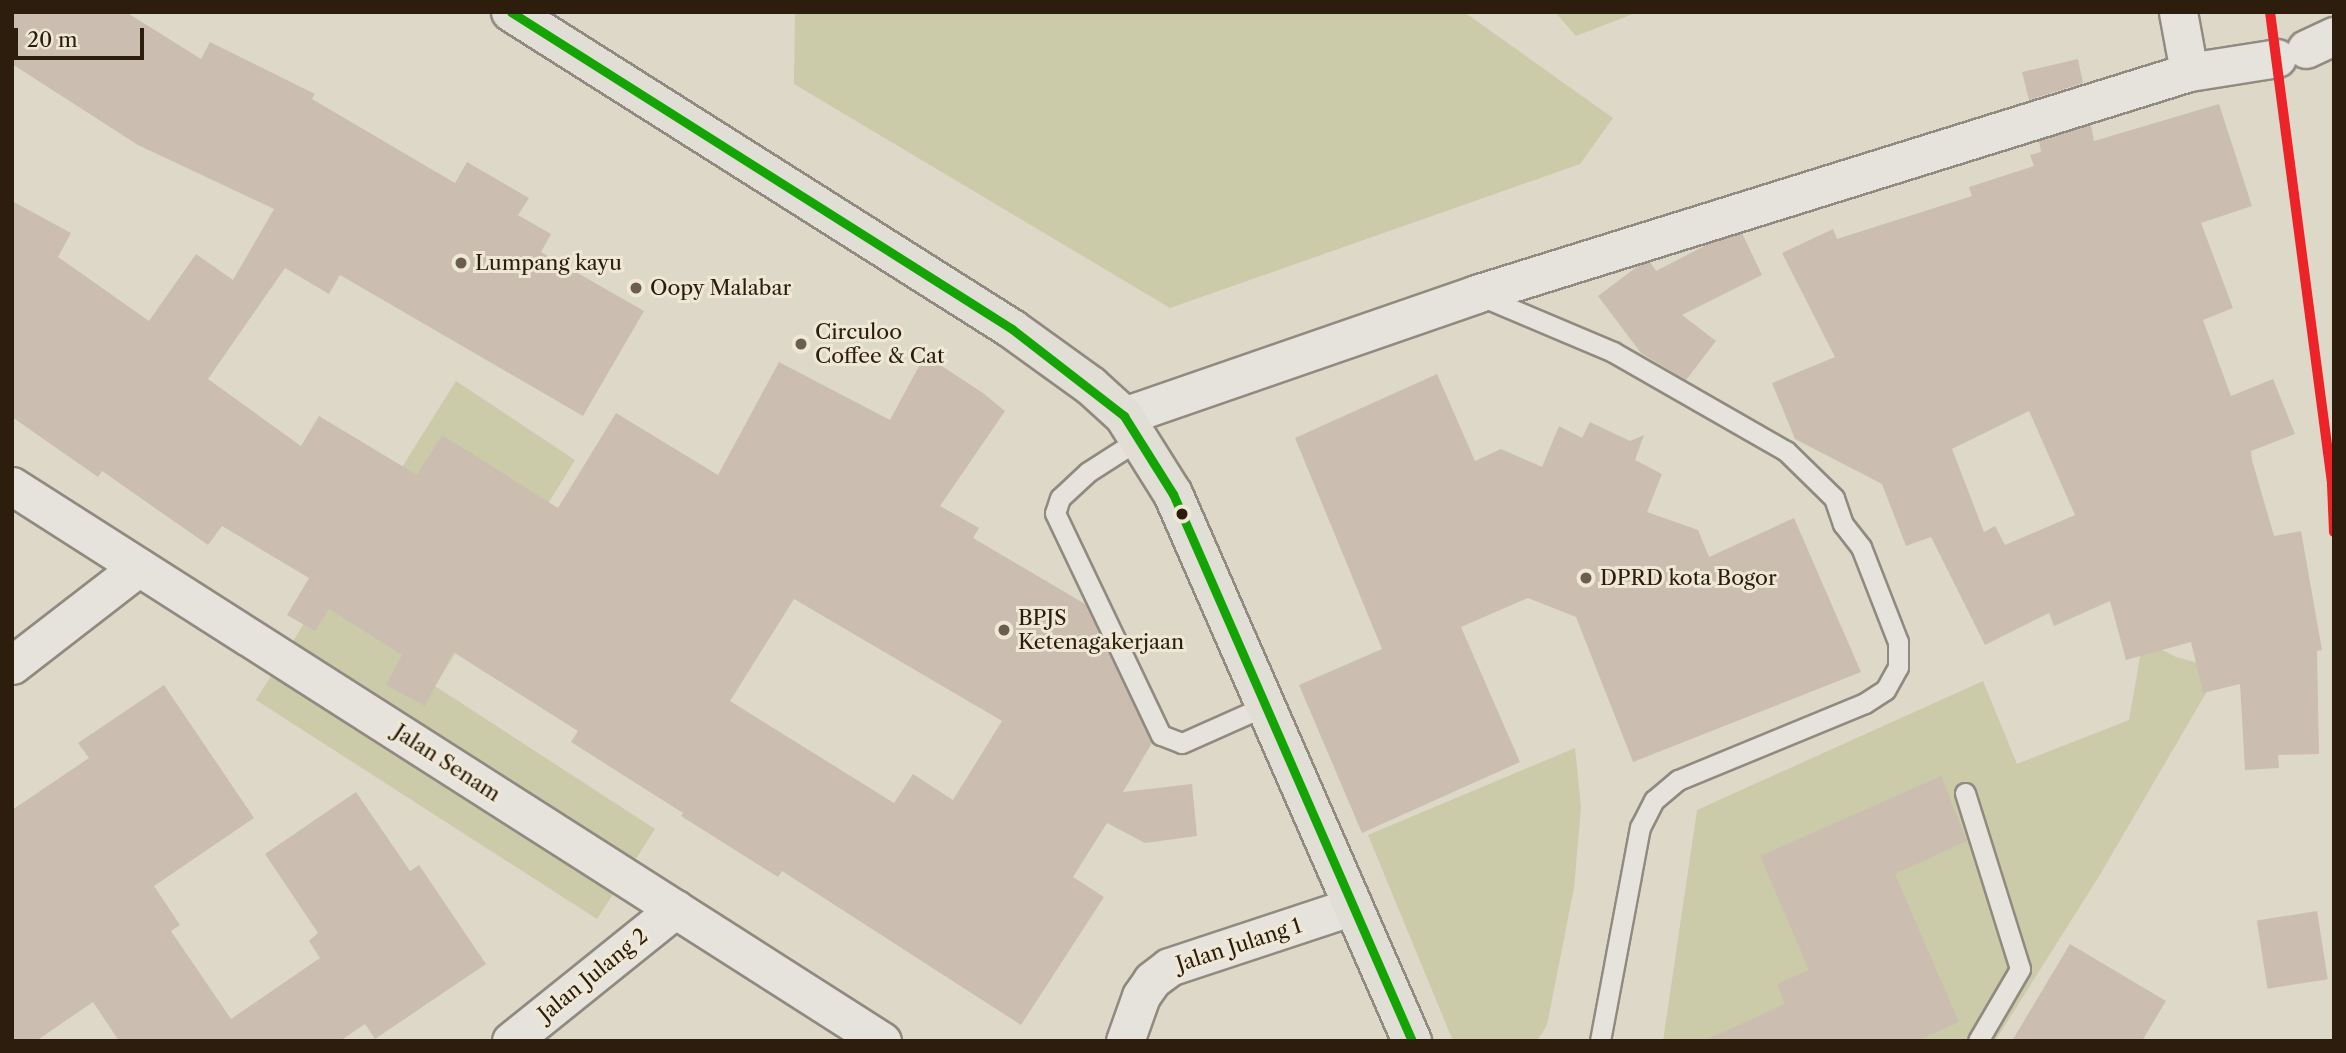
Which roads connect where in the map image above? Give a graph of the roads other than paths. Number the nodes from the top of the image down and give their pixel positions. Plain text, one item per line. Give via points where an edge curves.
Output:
1 (511, 12) edge
2 (2178, 12) edge
3 (2306, 48) edge
4 (2189, 72) junction
5 (1476, 295) junction
6 (1132, 427) junction
7 (12, 486) edge
8 (139, 567) junction
9 (12, 665) edge
10 (1265, 706) junction
11 (1965, 793) dead end
12 (1353, 906) junction
13 (674, 909) junction
14 (511, 1041) edge
15 (882, 1041) edge
16 (1125, 1041) edge
17 (1412, 1041) edge
18 (1600, 1041) edge
19 (1978, 1041) edge

1 - 6 main road via 1012,328 1091,386
2 - 4 street
3 - 4 street
4 - 5 street
5 - 6 street
5 - 18 lane via 1506,303 1613,352 1786,451 1834,498 1843,524 1871,568 1898,642 1898,667 1885,690 1875,697 1678,780 1654,800 1640,827
6 - 10 main road via 1173,494
6 - 10 lane via 1059,498 1055,513 1161,735 1182,743
7 - 8 street, Jalan Senam
8 - 9 street
8 - 13 street, Jalan Senam
10 - 12 main road
11 - 19 lane via 2020,969
12 - 16 street, Jalan Julang 1 via 1169,967 1152,979 1141,996
12 - 17 main road
13 - 14 street, Jalan Julang 2
13 - 15 street, Jalan Senam

